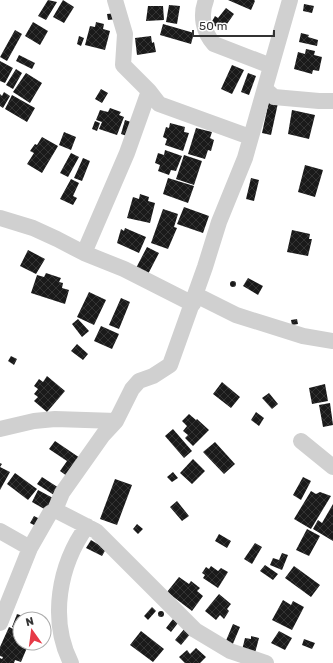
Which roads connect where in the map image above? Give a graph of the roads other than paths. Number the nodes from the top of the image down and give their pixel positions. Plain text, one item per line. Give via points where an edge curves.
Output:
1 (115, 0) edge
2 (206, 0) edge
3 (290, 0) edge
4 (271, 66) junction
5 (264, 89) junction
6 (149, 91) junction
7 (333, 101) edge
8 (250, 137) junction
9 (0, 218) edge
10 (84, 254) junction
11 (194, 299) junction
12 (333, 341) edge
13 (116, 421) junction
14 (0, 429) edge
15 (301, 441) dead end
16 (333, 467) edge
17 (55, 510) junction
18 (87, 526) junction
19 (0, 531) edge
20 (30, 548) junction
21 (0, 623) edge
22 (71, 663) edge
23 (266, 663) edge

1 - 6 street via 125,34 123,65
2 - 4 street via 202,10 208,38 214,44
3 - 4 street
4 - 5 street
5 - 7 street via 274,97
5 - 8 street
6 - 8 street via 159,104
6 - 10 street via 127,153
8 - 11 street via 245,158 219,222
9 - 10 street via 33,228
10 - 11 street
11 - 12 street via 303,336
11 - 13 street via 170,365 139,381 132,389
13 - 14 street via 55,419
13 - 17 street via 62,493
15 - 16 street
17 - 18 street
17 - 20 street via 50,513
18 - 22 street via 70,557 62,579 59,599 61,629
18 - 23 street via 96,531 122,556 195,630 230,651
19 - 20 street
20 - 21 street

